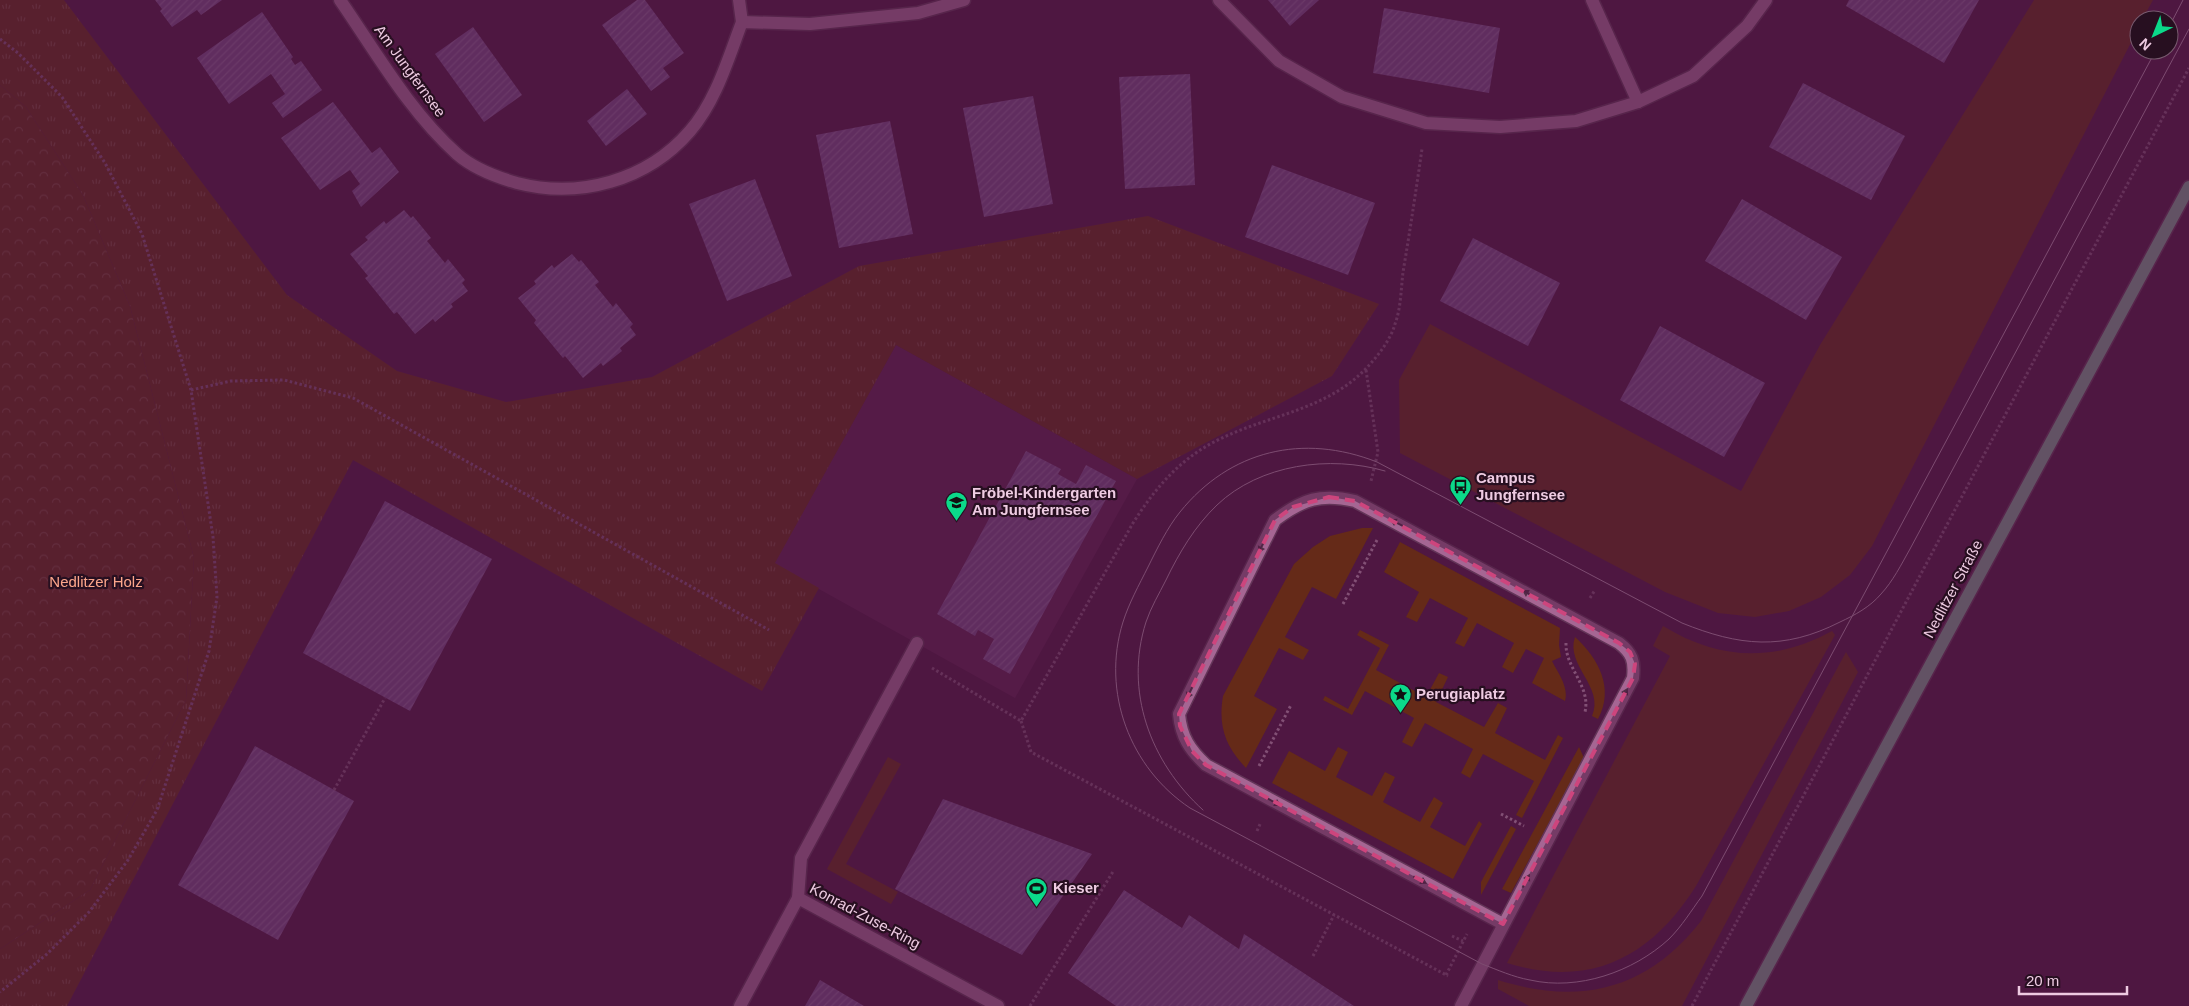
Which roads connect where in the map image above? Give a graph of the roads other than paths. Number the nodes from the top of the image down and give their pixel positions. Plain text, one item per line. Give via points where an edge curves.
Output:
1 (340, 0) edge
2 (739, 0) edge
3 (964, 0) edge
4 (1219, 0) edge
5 (1592, 0) edge
6 (1766, 0) edge
7 (742, 22) junction
8 (1638, 102) junction
9 (2189, 187) edge
10 (917, 643) dead end
11 (798, 898) junction
12 (1503, 924) junction
13 (740, 1006) edge
14 (998, 1006) edge
15 (1460, 1006) edge
16 (1746, 1006) edge

1 - 7 street, Am Jungfernsee via 425,122 458,155 494,177 539,188 578,189 620,180 657,160 690,131 716,91
2 - 7 street
3 - 7 street via 918,13 810,24
4 - 8 street via 1279,61 1342,97 1426,123 1500,127 1576,121
5 - 8 street
6 - 8 street via 1747,26 1693,76
9 - 16 main road, Nedlitzer Straße
10 - 11 street via 801,858
11 - 13 street, Konrad-Zuse-Ring
11 - 14 street, Konrad-Zuse-Ring
12 -> 12 street via 1634,678 1635,664 1630,652 1619,643 1355,501 1329,497 1293,507 1275,520 1179,714 1180,726 1192,751 1206,765
12 - 15 street

